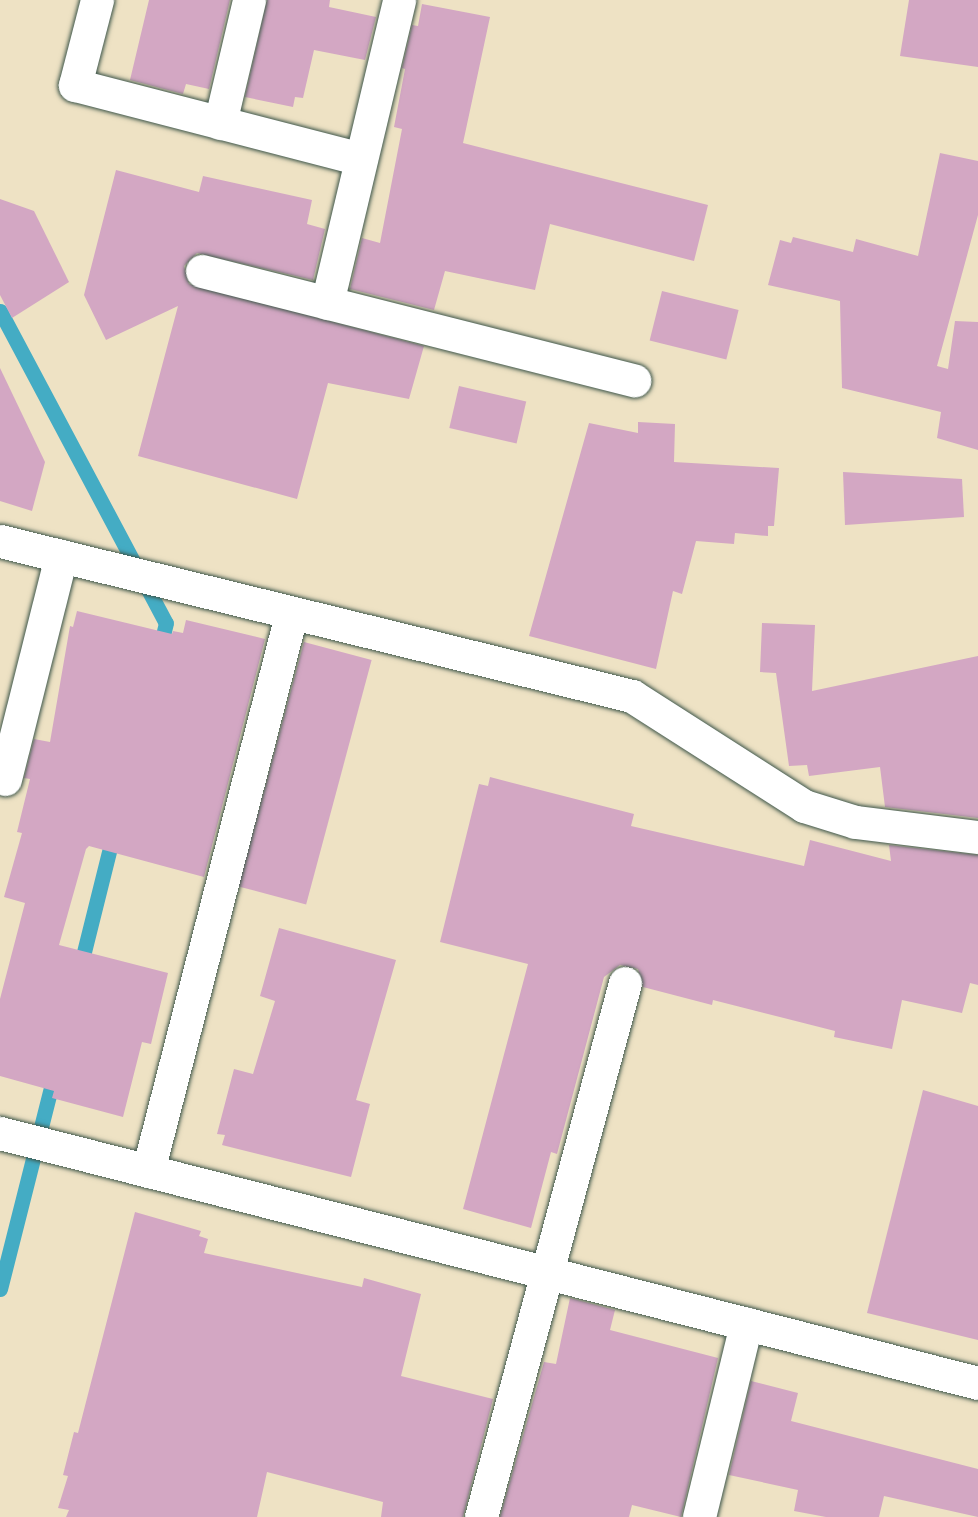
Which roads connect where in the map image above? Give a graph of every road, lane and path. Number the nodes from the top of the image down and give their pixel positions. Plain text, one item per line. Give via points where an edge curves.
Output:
1 (97, 0) edge
2 (249, 0) edge
3 (399, 0) edge
4 (220, 123) junction
5 (361, 159) junction
6 (202, 271) dead end
7 (327, 303) junction
8 (634, 380) dead end
9 (0, 541) edge
10 (61, 556) junction
11 (291, 615) junction
12 (5, 779) dead end
13 (978, 837) edge
14 (625, 983) dead end
15 (0, 1133) edge
16 (148, 1171) junction
17 (546, 1272) junction
18 (746, 1324) junction
19 (978, 1383) edge
20 (481, 1517) edge
21 (699, 1517) edge

1 - 4 street via 75,85
2 - 4 street
3 - 5 street
4 - 5 street
5 - 7 street
6 - 7 street
7 - 8 street
9 - 10 street
10 - 11 street
10 - 12 street
11 - 13 street via 632,696 804,806 855,822
11 - 16 street
14 - 17 street
15 - 16 street
16 - 17 street
17 - 18 street
17 - 20 street
18 - 19 street
18 - 21 street

